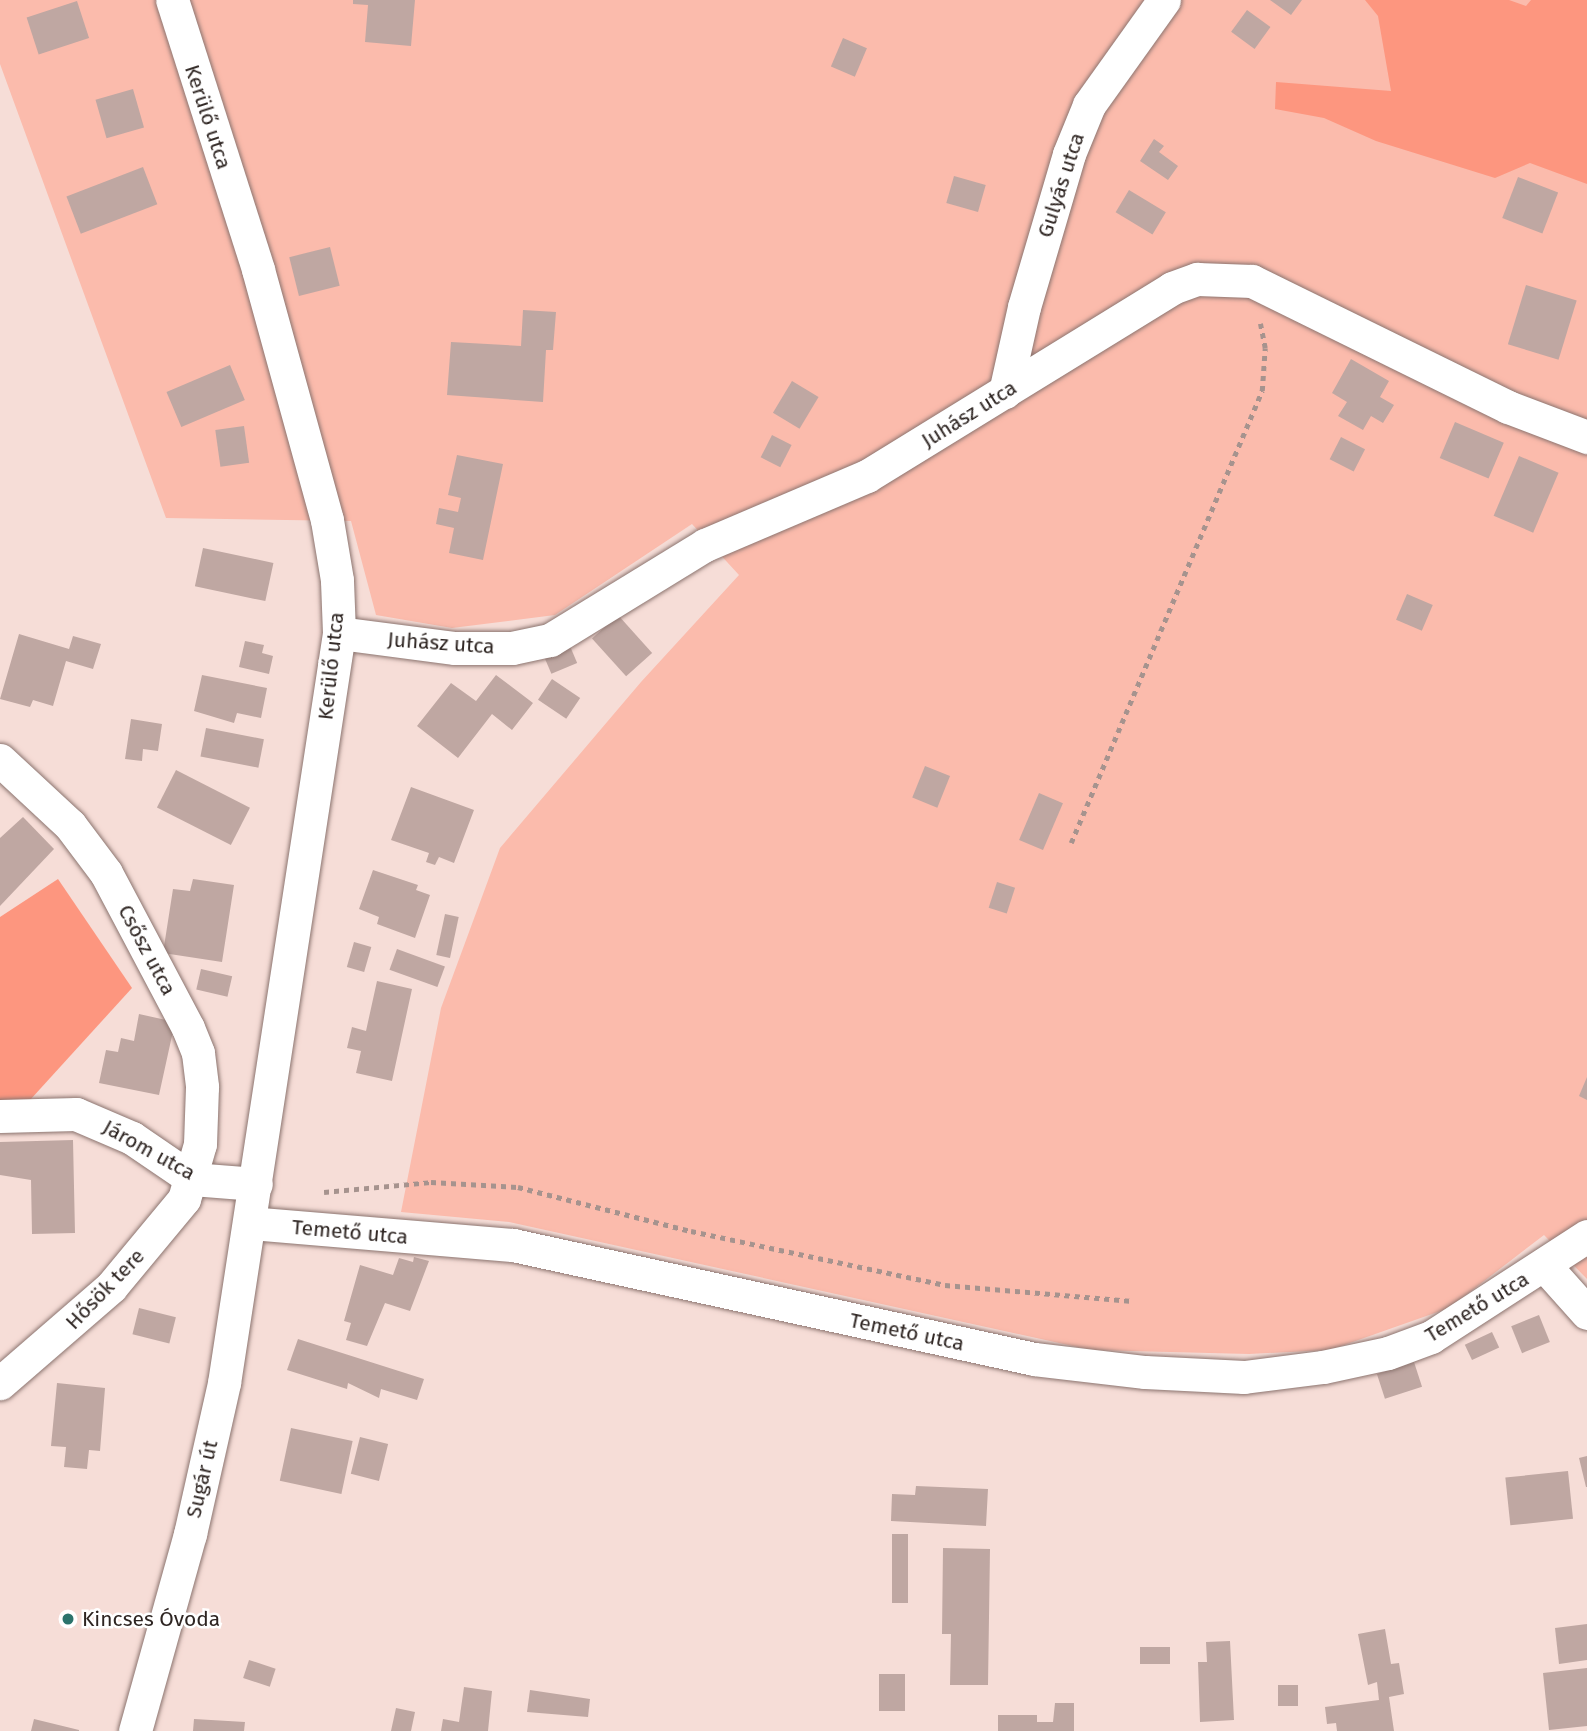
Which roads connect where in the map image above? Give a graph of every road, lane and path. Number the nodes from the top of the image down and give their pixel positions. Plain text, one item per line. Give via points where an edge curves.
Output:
1 (172, 0) edge
2 (1164, 0) edge
3 (1252, 281) junction
4 (1005, 391) junction
5 (1587, 437) edge
6 (339, 633) junction
7 (0, 761) edge
8 (1071, 843) dead end
9 (0, 1116) edge
10 (192, 1179) junction
11 (256, 1184) junction
12 (322, 1193) dead end
13 (250, 1223) junction
14 (1587, 1236) edge
15 (1545, 1266) junction
16 (1132, 1301) dead end
17 (1587, 1313) edge
18 (0, 1383) edge
19 (135, 1731) edge

1 - 6 street, Kerülő utca via 258,269 323,507 337,580
2 - 4 street, Gulyás utca via 1089,105 1069,155 1024,307
3 - 4 street, Juhász utca via 1197,279 1172,288
3 - 5 street, Juhász utca via 1508,407
3 - 8 path via 1265,348 1262,391
4 - 6 street, Juhász utca via 867,476 705,545 550,640 512,648 455,648
6 - 11 street, Kerülő utca
7 - 10 street, Csősz utca via 69,825 106,873 188,1028 198,1053 202,1087 200,1144
9 - 10 street, Járom utca via 54,1112 99,1121
10 - 11 street, Járom utca
10 - 18 street, Hősök tere via 184,1199 111,1287
11 - 13 street, Kerülő utca
12 - 16 path via 431,1182 518,1187 691,1231 945,1285
13 - 15 street, Temető utca via 513,1245 1034,1359 1244,1377 1388,1353 1431,1338
13 - 19 street, Sugár út via 224,1382 196,1508
14 - 15 street, Temető utca
15 - 17 street

